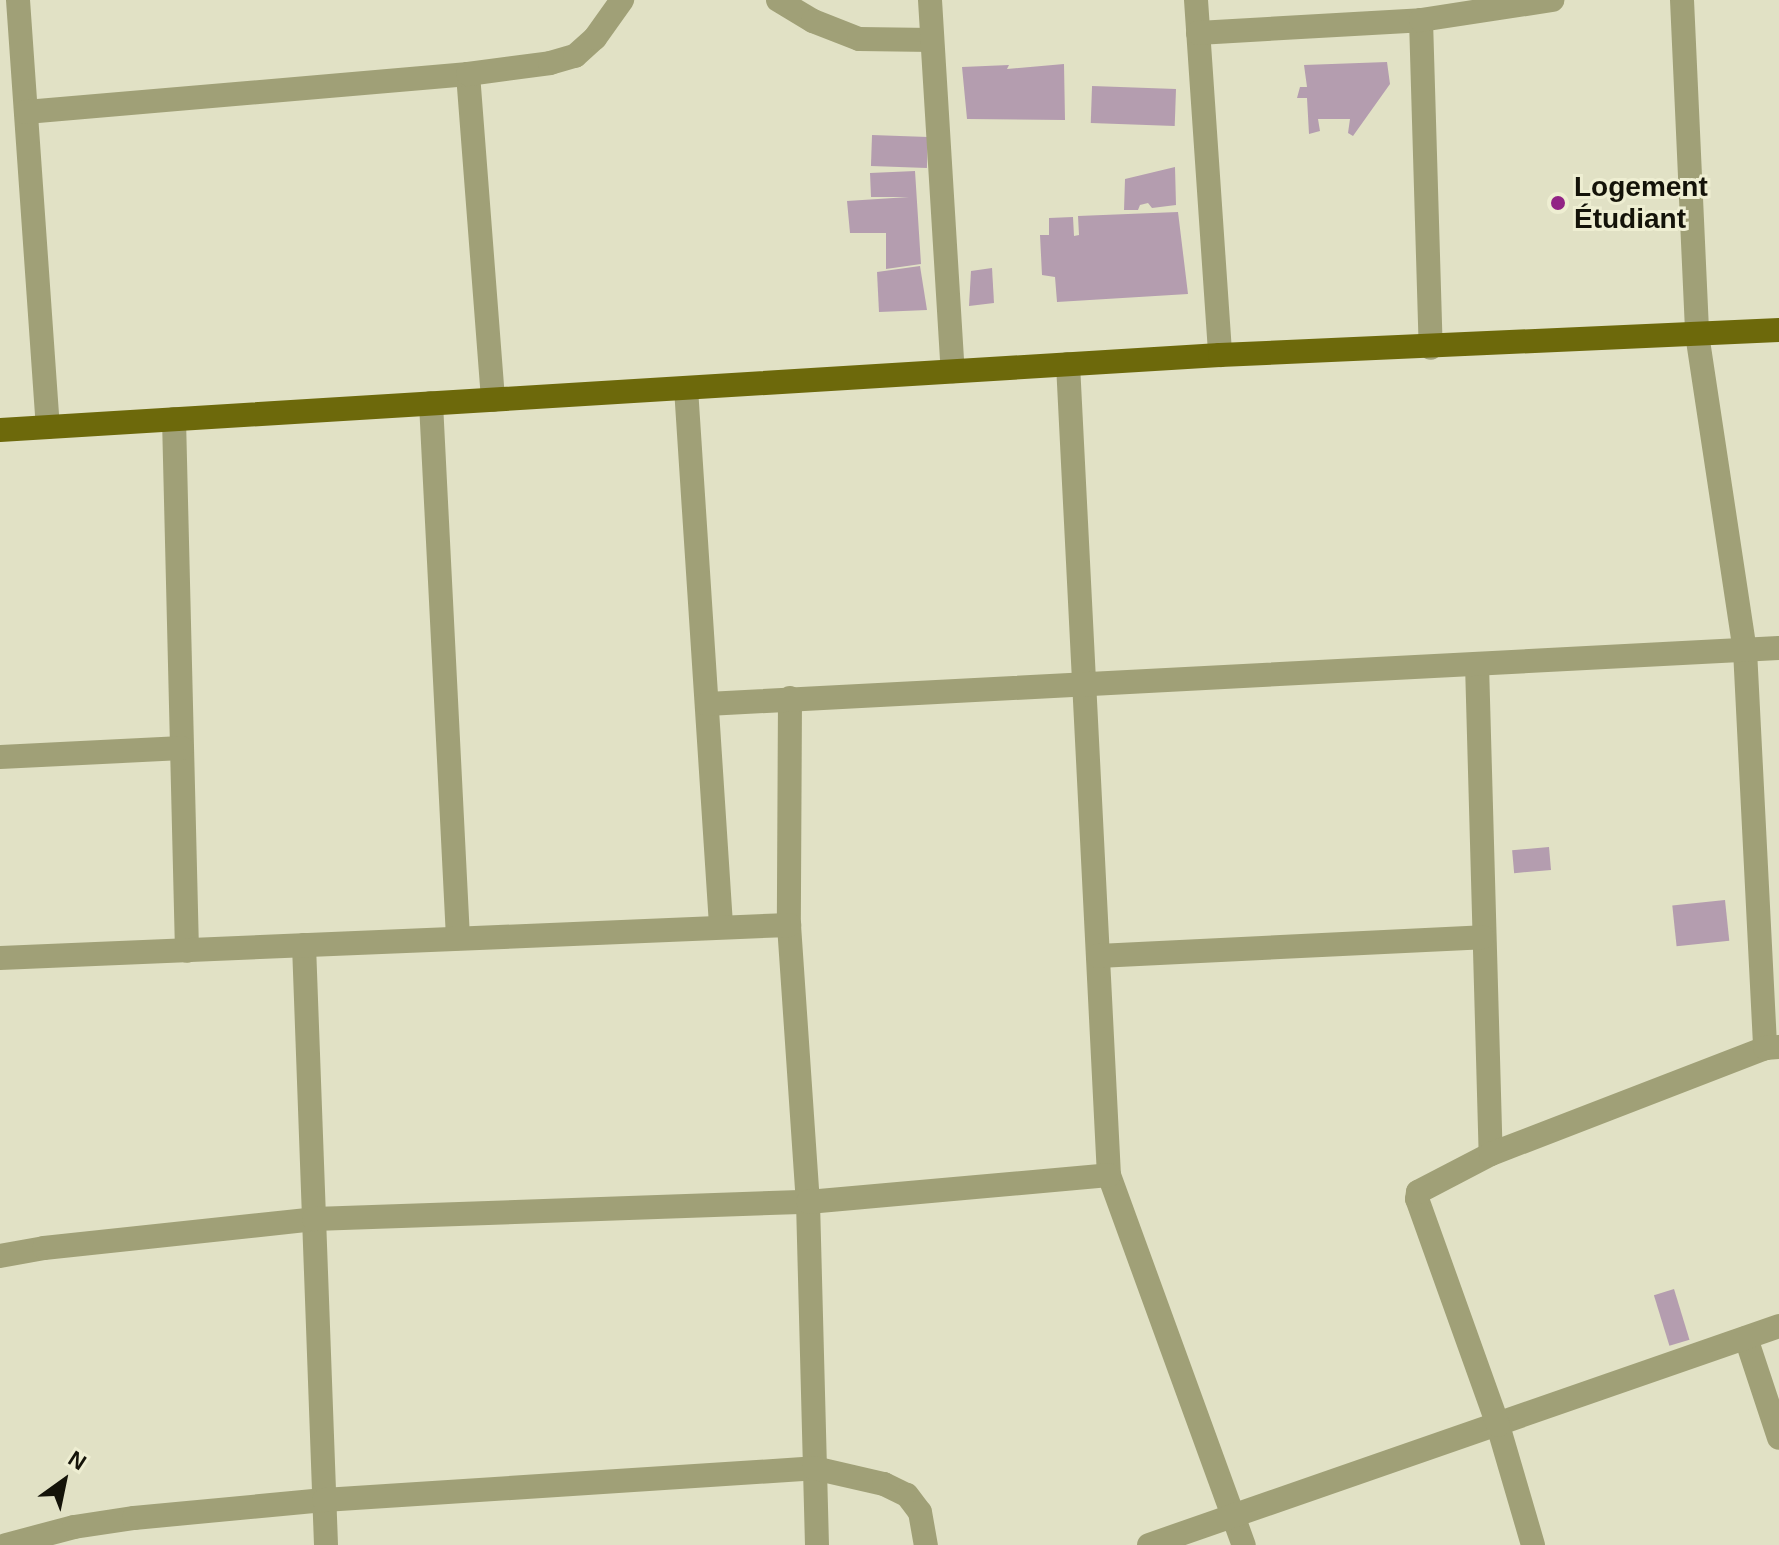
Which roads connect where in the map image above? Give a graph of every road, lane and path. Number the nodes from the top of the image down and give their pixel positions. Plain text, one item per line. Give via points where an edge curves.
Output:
1 (18, 0) edge
2 (622, 0) edge
3 (778, 0) edge
4 (930, 0) edge
5 (1196, 0) edge
6 (1552, 0) edge
7 (1682, 0) edge
8 (1421, 20) junction
9 (1198, 33) junction
10 (932, 40) junction
11 (468, 74) junction
12 (26, 112) junction
13 (1779, 330) edge
14 (1697, 334) junction
15 (1431, 348) junction
16 (1220, 355) junction
17 (1068, 364) junction
18 (953, 371) junction
19 (686, 388) junction
20 (493, 400) junction
21 (431, 403) junction
22 (174, 419) junction
23 (48, 427) junction
24 (0, 430) edge
25 (1779, 648) edge
26 (1745, 650) junction
27 (1477, 664) junction
28 (1084, 685) junction
29 (790, 698) junction
30 (707, 704) junction
31 (182, 748) junction
32 (0, 757) edge
33 (721, 925) junction
34 (789, 925) junction
35 (1483, 937) junction
36 (458, 938) junction
37 (304, 945) junction
38 (187, 951) junction
39 (1098, 956) junction
40 (0, 958) edge
41 (1772, 1047) edge
42 (1491, 1154) junction
43 (1109, 1175) junction
44 (808, 1202) junction
45 (314, 1219) junction
46 (0, 1256) edge
47 (1779, 1326) edge
48 (1746, 1338) junction
49 (1498, 1425) junction
50 (1779, 1438) edge
51 (814, 1468) junction
52 (324, 1500) junction
53 (1234, 1518) junction
54 (6, 1545) edge
55 (326, 1545) edge
56 (817, 1545) edge
57 (926, 1545) edge
58 (1149, 1545) edge
59 (1244, 1545) edge
60 (1533, 1545) edge

1 - 12 street
2 - 11 street via 575,56
3 - 10 street via 859,39
4 - 10 street
5 - 9 street
6 - 8 street
7 - 14 street
8 - 9 street
8 - 15 street
9 - 16 street
10 - 18 street
11 - 12 street
11 - 20 street
12 - 23 street
13 - 14 main road
14 - 15 main road
14 - 26 street
15 - 16 main road
16 - 17 main road
17 - 18 main road
17 - 28 street
18 - 19 main road
19 - 20 main road
19 - 30 street
20 - 21 main road
21 - 22 main road
21 - 36 street
22 - 23 main road
22 - 31 street
23 - 24 main road
25 - 26 street
26 - 27 street
26 - 41 street
27 - 28 street
27 - 35 street
28 - 29 street
28 - 39 street
29 - 30 street
29 - 34 street
30 - 33 street
31 - 32 street
31 - 38 street
33 - 34 street
33 - 36 street
34 - 44 street
35 - 39 street
35 - 42 street
36 - 37 street
37 - 38 street
37 - 45 street
38 - 40 street
39 - 43 street
41 - 42 street
42 - 49 street via 1424,1187 1417,1199
43 - 44 street
43 - 53 street
44 - 45 street
44 - 51 street
45 - 46 street
45 - 52 street
47 - 48 street
48 - 49 street
48 - 50 street
49 - 53 street
49 - 60 street
51 - 52 street
51 - 56 street
51 - 57 street via 884,1484 907,1495 920,1512
52 - 54 street via 104,1522
52 - 55 street
53 - 58 street
53 - 59 street

